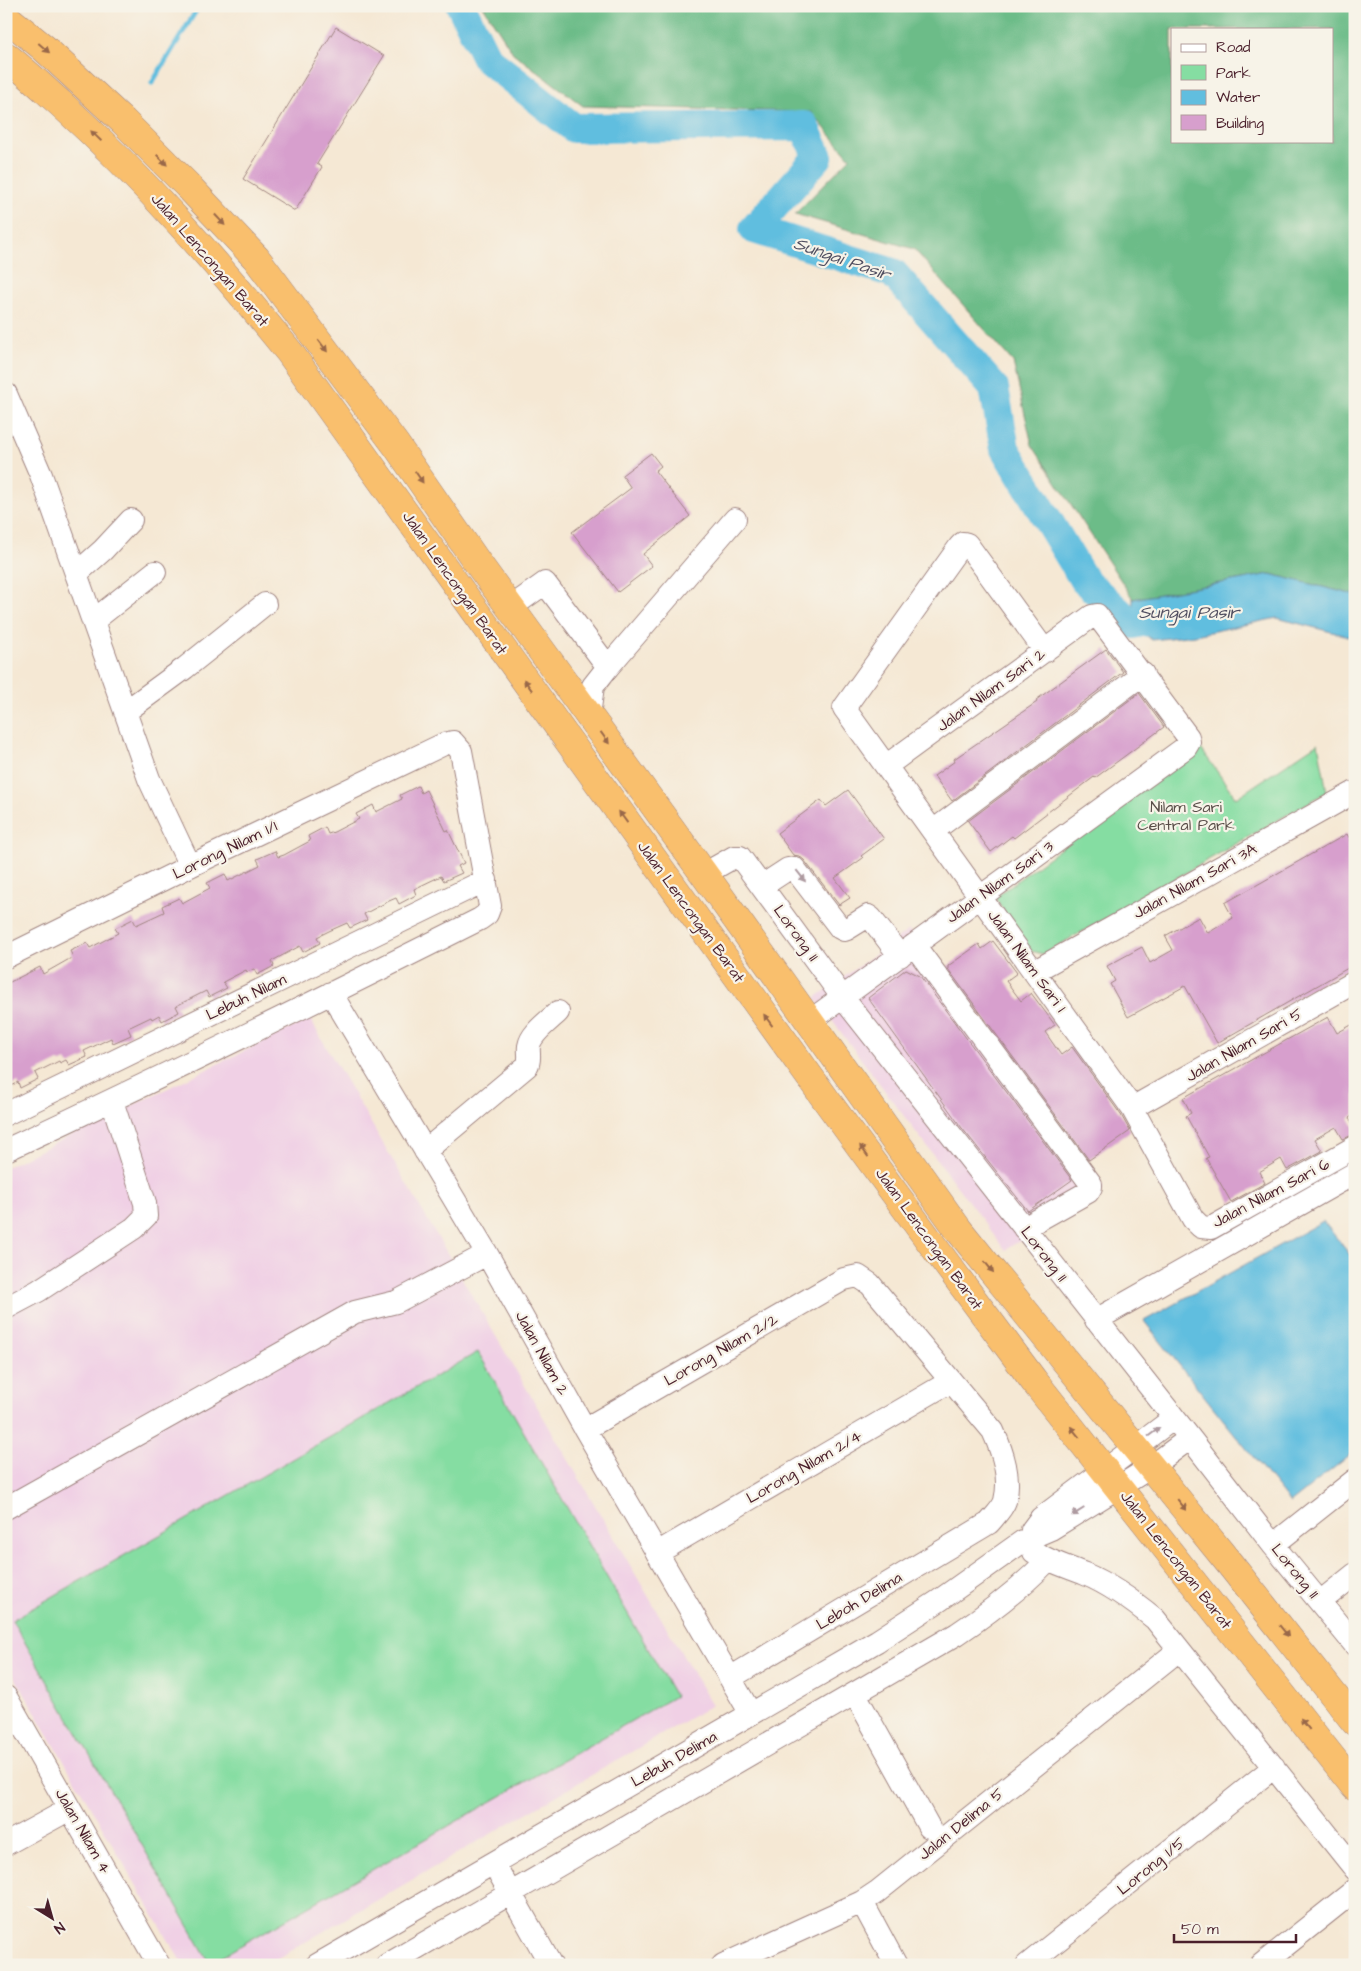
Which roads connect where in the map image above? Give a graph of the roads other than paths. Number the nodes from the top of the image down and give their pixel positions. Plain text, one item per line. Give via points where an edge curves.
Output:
1 (6, 17) edge
2 (6, 56) edge
3 (6, 394) edge
4 (736, 519) dead end
5 (132, 520) dead end
6 (155, 572) dead end
7 (76, 574) junction
8 (265, 604) dead end
9 (510, 608) junction
10 (93, 621) junction
11 (1045, 651) junction
12 (608, 668) junction
13 (1142, 674) junction
14 (125, 712) junction
15 (589, 716) junction
16 (886, 766) junction
17 (1355, 792) edge
18 (933, 831) junction
19 (190, 866) junction
20 (704, 874) junction
21 (486, 880) junction
22 (762, 886) junction
23 (980, 895) junction
24 (907, 950) junction
25 (6, 957) edge
26 (1034, 971) junction
27 (1355, 982) edge
28 (331, 993) junction
29 (843, 998) junction
30 (558, 1012) dead end
31 (810, 1021) junction
32 (112, 1101) junction
33 (1132, 1108) junction
34 (6, 1114) edge
35 (1355, 1147) edge
36 (6, 1150) edge
37 (425, 1151) junction
38 (1355, 1173) edge
39 (1024, 1228) junction
40 (487, 1254) junction
41 (6, 1308) edge
42 (1096, 1320) junction
43 (951, 1381) junction
44 (1174, 1418) junction
45 (585, 1429) junction
46 (1190, 1438) junction
47 (1143, 1457) junction
48 (1112, 1478) junction
49 (1355, 1480) edge
50 (6, 1508) edge
51 (1023, 1541) junction
52 (1273, 1545) junction
53 (657, 1553) junction
54 (1048, 1560) junction
55 (1355, 1574) edge
56 (1320, 1602) junction
57 (1355, 1646) edge
58 (1179, 1650) junction
59 (730, 1678) junction
60 (855, 1694) junction
61 (6, 1697) edge
62 (751, 1714) junction
63 (1355, 1722) edge
64 (1274, 1767) junction
65 (1355, 1787) edge
66 (70, 1809) junction
67 (929, 1827) dead end
68 (6, 1844) edge
69 (494, 1864) junction
70 (1355, 1869) edge
71 (1355, 1890) edge
72 (511, 1894) junction
73 (862, 1902) junction
74 (159, 1965) edge
75 (317, 1965) edge
76 (387, 1965) edge
77 (551, 1965) edge
78 (723, 1965) edge
79 (896, 1965) edge
80 (1027, 1965) edge
81 (1261, 1965) edge

1 -> 9 highway, Jalan Lencongan Barat via 123,121 256,258 396,445
48 -> 2 highway, Jalan Lencongan Barat via 1034,1380 827,1101 290,353 222,270 155,196 95,134
3 - 7 street via 41,475
4 - 12 street
5 - 7 street
6 - 10 street
7 - 10 street
8 - 14 street
9 - 12 street via 545,583
9 - 15 highway, Jalan Lencongan Barat
10 - 14 street
11 - 13 street, Jalan Nilam Sari 2 via 1097,615
11 - 16 street, Jalan Nilam Sari 2
11 - 16 street, Jalan Nilam Sari 1 via 967,544 961,544 844,708
12 - 15 street via 593,686
13 - 18 street
13 - 23 street, Jalan Nilam Sari 3 via 1188,737 1186,747
14 - 19 street via 149,779
15 -> 20 highway, Jalan Lencongan Barat
16 - 18 street, Jalan Nilam Sari 1
17 - 26 street, Jalan Nilam Sari 3A
18 - 23 street, Jalan Nilam Sari 1
19 - 21 street, Lorong Nilam 1/1 via 453,742 461,750
19 - 25 street, Lorong Nilam 1/1
20 - 22 street, Lorong 11 via 734,857 740,857
20 - 31 highway, Jalan Lencongan Barat
21 - 28 street via 490,906 487,914
21 - 34 street, Lebuh Nilam
22 -> 24 street via 794,868 840,928 847,929 868,916
22 - 29 street, Lorong 11
23 - 24 street, Jalan Nilam Sari 3
23 - 26 street, Jalan Nilam Sari 1
24 - 29 street, Jalan Nilam Sari 3
24 - 39 street via 1091,1184 1088,1192
26 - 33 street, Jalan Nilam Sari 1
27 - 33 street, Jalan Nilam Sari 5
28 - 32 street
28 - 37 street, Jalan Nilam 2
29 - 31 street, Jalan Nilam Sari 3
29 - 39 street, Lorong 11
30 - 37 street via 529,1044 526,1066
31 -> 47 highway, Jalan Lencongan Barat via 958,1230
32 - 36 street
32 - 41 street via 145,1203 146,1216 134,1228 38,1291
33 - 35 street, Jalan Nilam Sari 6 via 1193,1219 1202,1227 1211,1228
37 - 40 street, Jalan Nilam 2
38 - 42 street
39 - 42 street, Lorong 11
40 - 45 street, Jalan Nilam 2
40 - 50 street via 396,1302 355,1312
42 - 44 street, Lorong 11
43 - 45 street, Lorong Nilam 2/2 via 870,1284 858,1276 844,1279
43 - 53 street, Lorong Nilam 2/4
43 - 59 street, Leboh Delima via 992,1432 1003,1453 1007,1479 1004,1502 989,1523
44 - 46 street, Lorong 11
47 -> 44 street
45 - 53 street, Jalan Nilam 2
46 - 47 street
46 - 52 street, Lorong 11
47 - 48 street, Lebuh Delima
47 -> 63 highway, Jalan Lencongan Barat
48 - 51 street, Lebuh Delima via 1051,1529
65 -> 48 highway, Jalan Lencongan Barat
49 - 52 street
51 - 54 street
51 - 62 street, Lebuh Delima via 877,1641
52 - 56 street, Lorong 11
53 - 59 street, Jalan Nilam 2
54 - 58 street via 1115,1589 1155,1619
54 - 60 street via 993,1609 958,1634
55 - 56 street
56 - 57 street, Lorong 11
58 - 64 street
58 - 73 street, Jalan Delima 5
59 - 62 street, Jalan Nilam 2
60 - 67 street
60 - 72 street
61 - 66 street, Jalan Nilam 4
62 - 69 street, Lebuh Delima
64 - 70 street
64 - 80 street, Lorong 1/5
66 - 68 street
66 - 74 street, Jalan Nilam 4
69 - 72 street
69 - 75 street, Lebuh Delima
71 - 81 street
72 - 76 street
72 - 77 street
73 - 78 street, Jalan Delima 5
73 - 79 street

